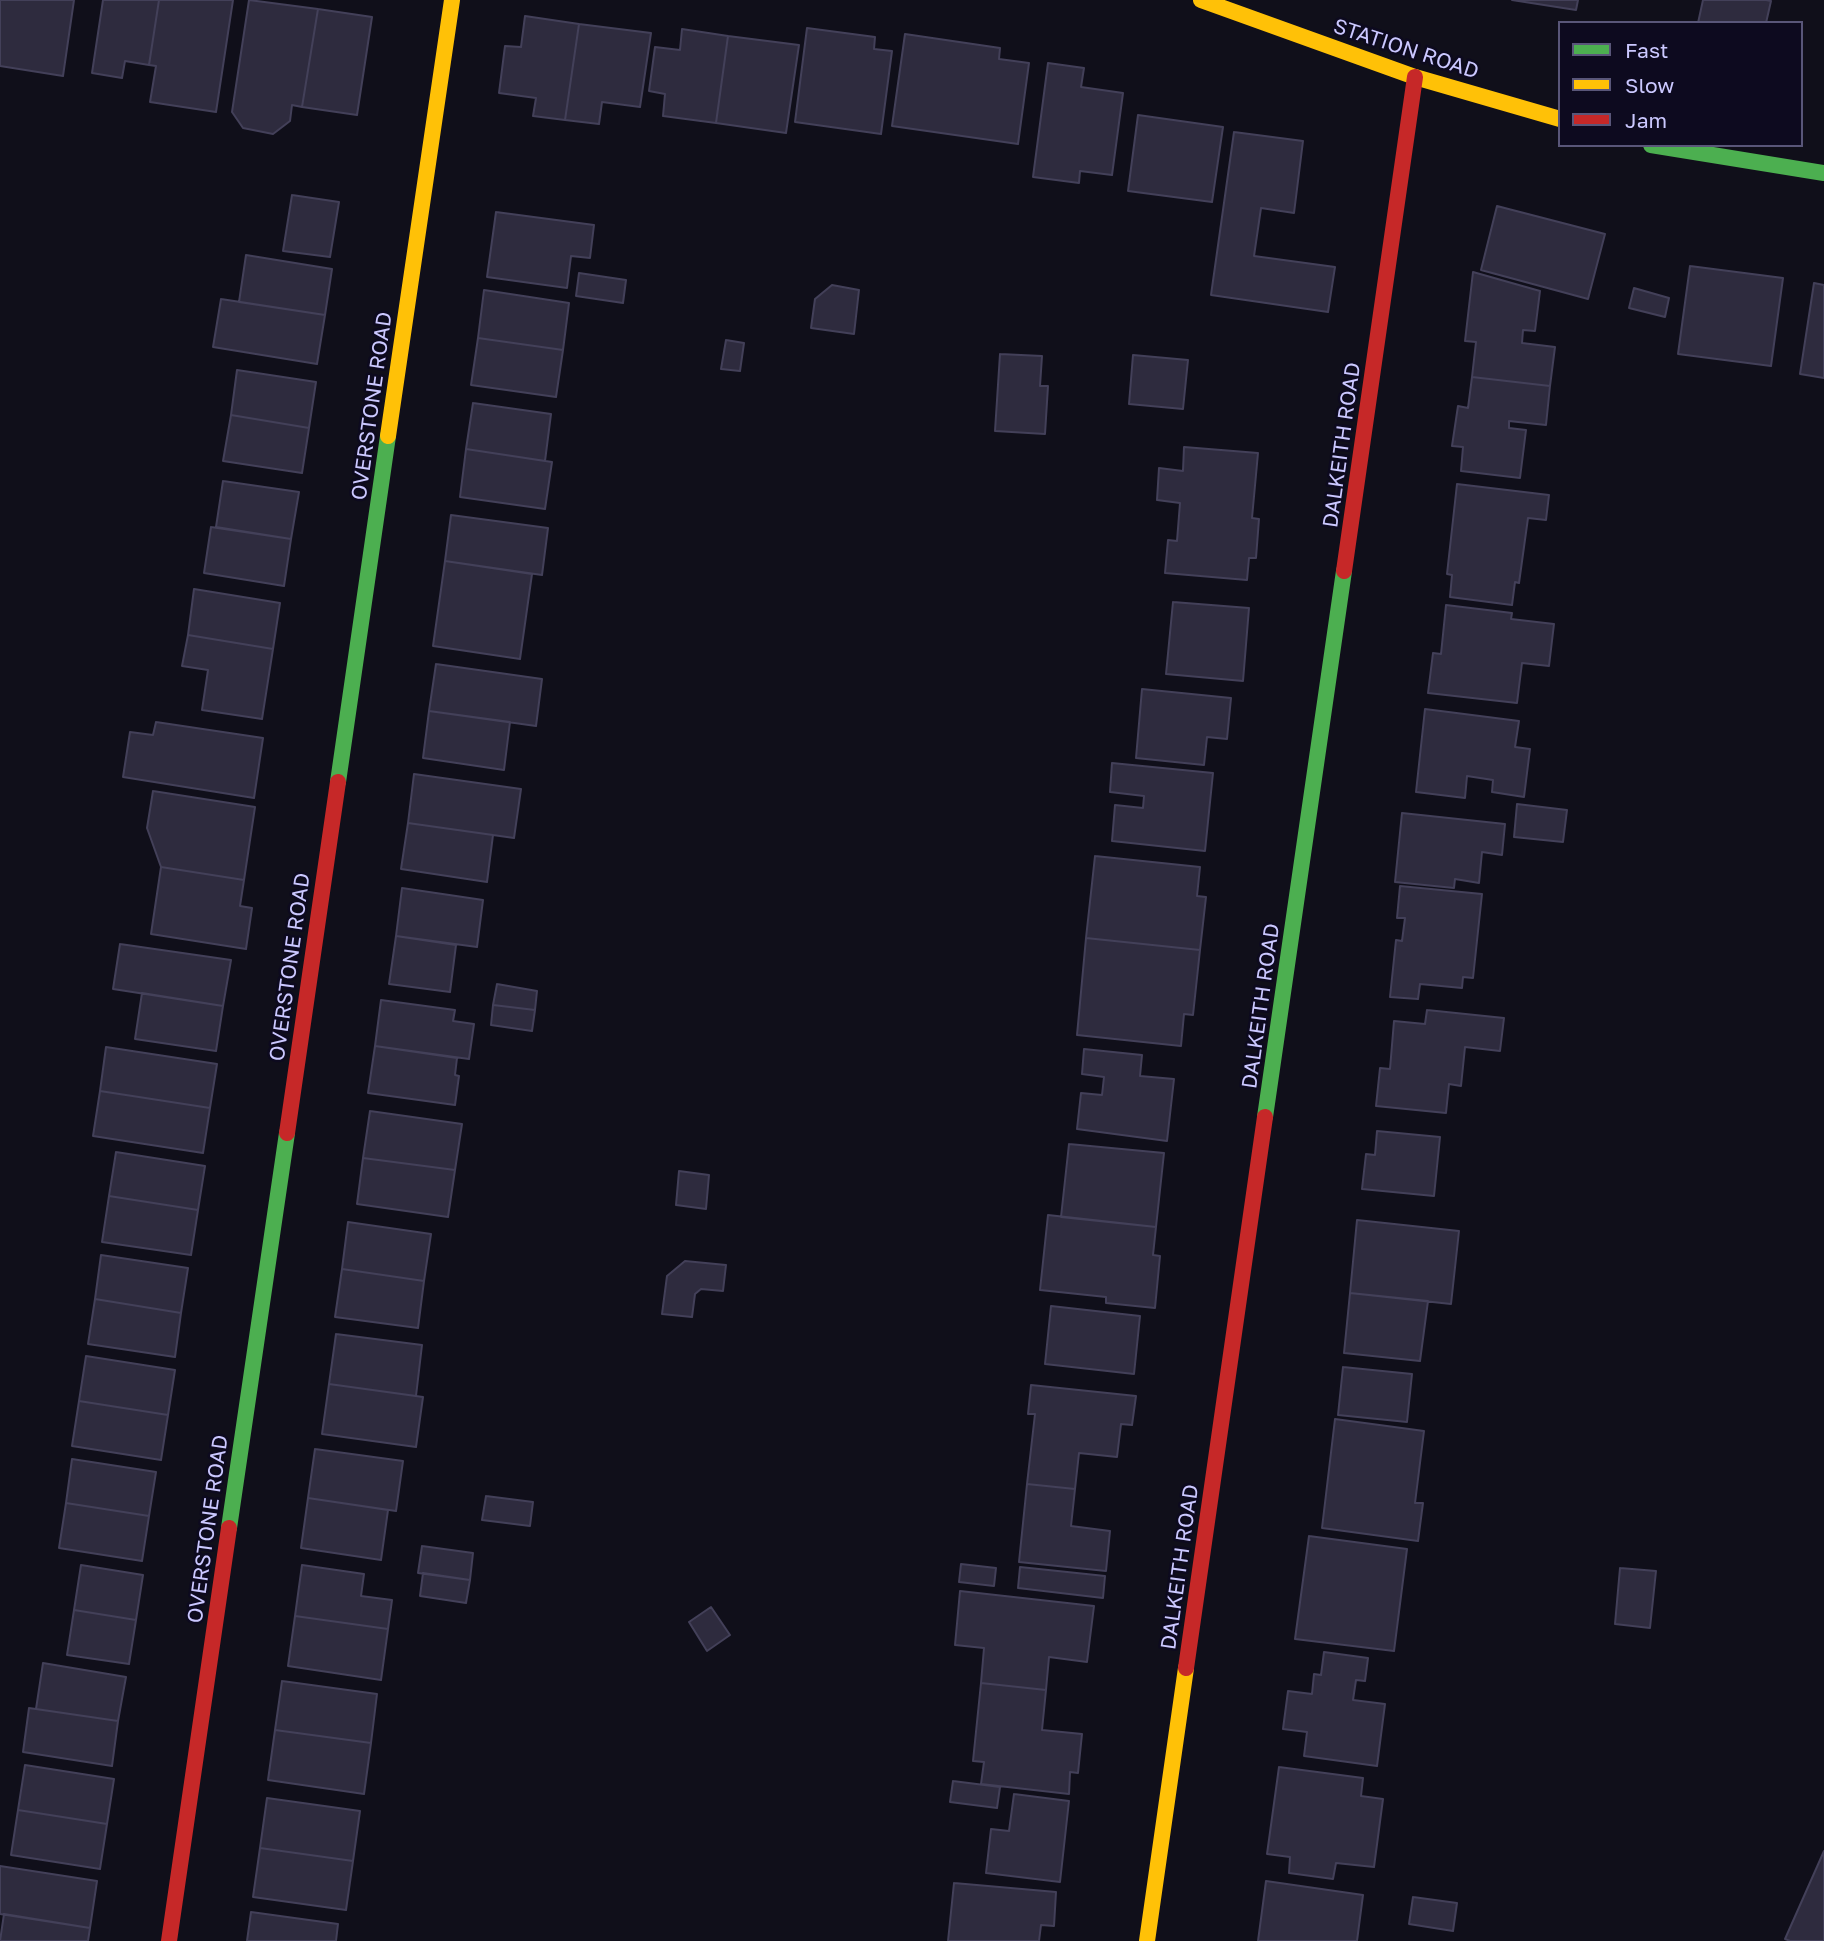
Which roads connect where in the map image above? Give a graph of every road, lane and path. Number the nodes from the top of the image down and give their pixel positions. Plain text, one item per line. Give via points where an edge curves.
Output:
1 (452, 0) edge
2 (1201, 0) edge
3 (1415, 76) junction
4 (1558, 118) edge
5 (1663, 147) edge
6 (1824, 173) edge
7 (169, 1941) edge
8 (1147, 1941) edge

1 - 7 street, OVERSTONE ROAD
2 - 3 street, STATION ROAD
3 - 4 street, STATION ROAD
3 - 8 street, DALKEITH ROAD
5 - 6 street

